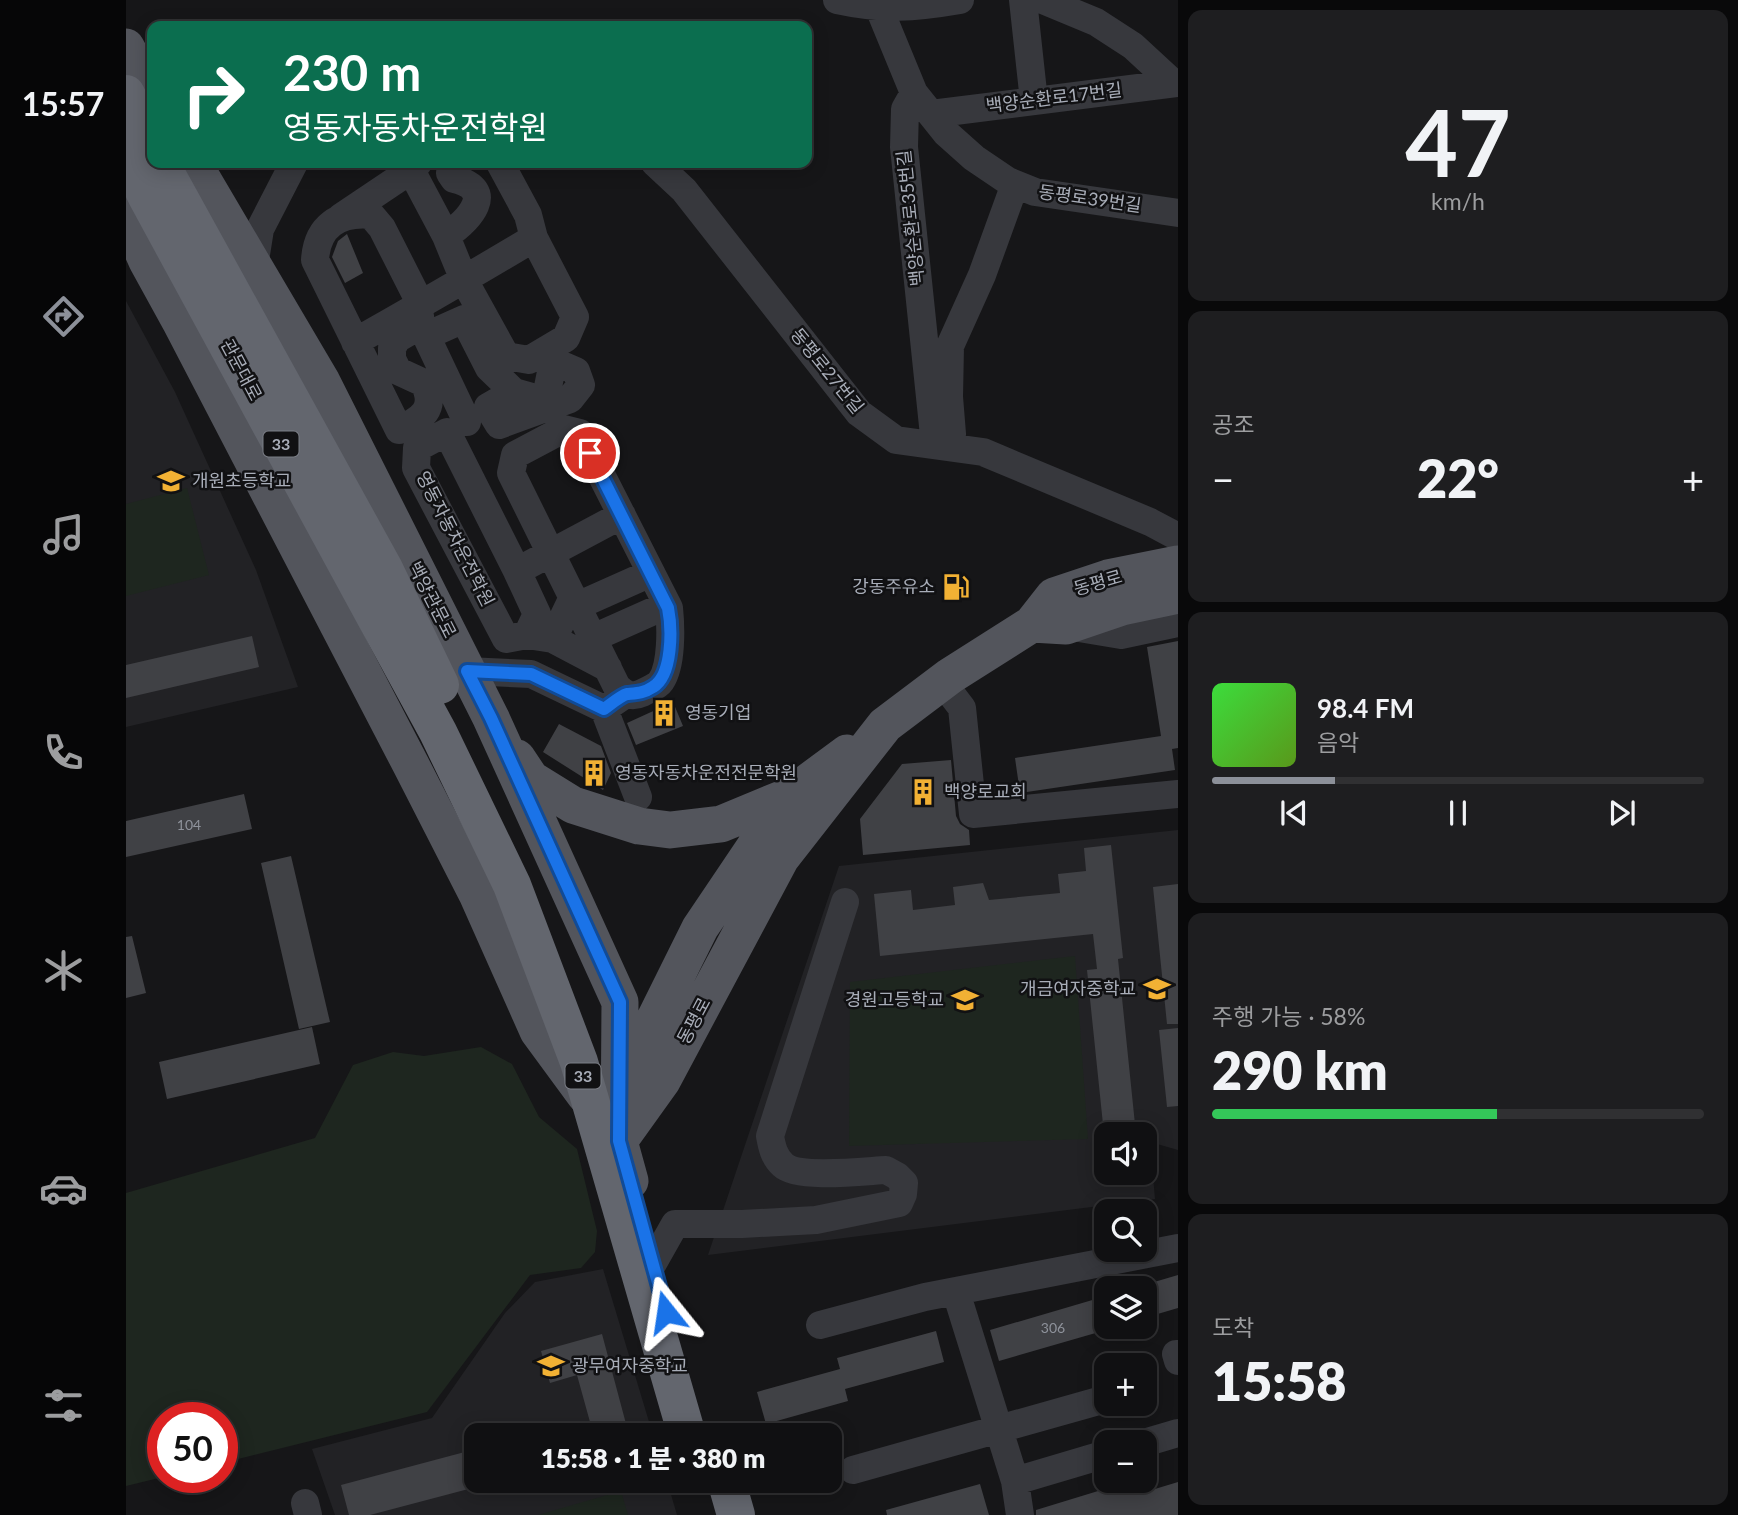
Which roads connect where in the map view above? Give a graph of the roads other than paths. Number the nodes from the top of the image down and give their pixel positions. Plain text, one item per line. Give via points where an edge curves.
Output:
1 (837, 0) edge
2 (960, 0) edge
3 (1023, 0) edge
4 (1043, 0) edge
5 (879, 4) edge
6 (126, 47) edge
7 (1175, 83) edge
8 (147, 84) edge
9 (126, 94) edge
10 (1034, 101) junction
11 (923, 103) junction
12 (147, 137) edge
13 (126, 154) edge
14 (163, 168) edge
15 (196, 168) edge
16 (291, 168) edge
17 (412, 168) edge
18 (416, 168) edge
19 (451, 168) edge
20 (503, 168) edge
21 (660, 168) edge
22 (1014, 184) junction
23 (1178, 213) edge
24 (126, 215) edge
25 (338, 218) junction
26 (446, 236) junction
27 (534, 239) junction
28 (137, 266) edge
29 (254, 267) junction
30 (464, 280) junction
31 (422, 322) junction
32 (355, 342) junction
33 (514, 392) dead end
34 (457, 427) junction
35 (935, 445) junction
36 (515, 456) junction
37 (621, 515) junction
38 (1178, 537) edge
39 (551, 552) junction
40 (1178, 564) edge
41 (517, 571) junction
42 (651, 573) junction
43 (1178, 595) edge
44 (575, 602) junction
45 (667, 605) junction
46 (1178, 623) edge
47 (1049, 625) junction
48 (540, 637) junction
49 (593, 638) junction
50 (608, 668) junction
51 (467, 671) junction
52 (942, 682) junction
53 (615, 702) junction
54 (463, 725) junction
55 (885, 725) junction
56 (1178, 794) edge
57 (789, 796) junction
58 (638, 797) dead end
59 (845, 902) dead end
60 (619, 1141) junction
61 (1178, 1248) edge
62 (653, 1263) junction
63 (956, 1292) junction
64 (820, 1325) dead end
65 (1094, 1402) edge
66 (684, 1423) edge
67 (698, 1423) edge
68 (709, 1423) edge
69 (999, 1430) junction
70 (1178, 1433) edge
71 (1157, 1439) edge
72 (1094, 1458) edge
73 (853, 1470) dead end
74 (1015, 1481) junction
75 (703, 1493) edge
76 (717, 1493) edge
77 (730, 1493) edge
78 (709, 1515) edge
79 (723, 1515) edge
80 (736, 1515) edge
81 (1020, 1515) edge

1 - 5 street
2 - 5 street via 898,8
3 - 10 street
4 - 7 street via 1096,22 1133,46
5 - 11 street
6 - 8 main road
7 - 10 street, 백양순환로17번길
9 - 12 highway
10 - 11 street, 백양순환로17번길
11 - 22 street, 동평로39번길 via 946,133 974,158
11 - 35 street, 백양순환로35번길 via 905,109 904,147
13 - 54 highway, 관문대로 / 33 via 160,222
14 - 54 highway, 관문대로 / 33 via 384,569
15 - 29 main road, 백양관문로
16 - 29 street via 260,229
17 - 25 street
18 - 26 street
19 - 26 street via 454,179 475,190 478,200 461,226
20 - 27 street via 528,215
21 - 35 street, 동평로27번길 via 684,190 859,414 896,440
22 - 23 street, 동평로39번길 via 1046,194
22 - 35 street via 982,275 950,345 952,434
24 - 28 main road, 백양관문로
25 - 31 street via 371,215 418,299
25 - 32 street via 323,232 315,260
26 - 30 street
27 - 30 street
27 - 30 street via 575,317 566,338 548,350 529,360 506,356
28 - 60 main road, 백양관문로 via 180,321 477,894 538,1031
29 - 51 main road, 백양관문로 via 323,382
30 - 31 street
31 - 32 street
31 - 32 street via 397,339 392,348 398,371 424,383 430,395 427,410 399,430
31 - 33 street via 464,319 489,368
31 - 34 street via 456,370
34 - 36 street
34 - 41 street
34 - 48 street, 영동자동차운전학원 via 417,448 416,468 506,639
35 - 38 street, 동평로27번길 via 983,452
36 - 37 street via 564,429 580,433
36 - 39 street, 영동자동차운전학원 via 511,473
37 - 39 street
37 - 42 street
39 - 41 street
39 - 44 street, 영동자동차운전학원
40 - 47 main road, 동평로 via 1108,578 1054,596
41 - 48 street via 537,614
42 - 44 street
42 - 45 street
43 - 47 main road, 동평로
44 - 48 street
44 - 49 street, 영동자동차운전학원
45 - 49 street
45 - 53 street via 672,630 662,679
46 - 47 street via 1121,635
47 - 52 main road, 동평로
48 - 50 street, 영동자동차운전학원
49 - 50 street, 영동자동차운전학원
50 - 53 street, 영동자동차운전학원 via 617,687
51 - 53 street via 531,674
51 - 54 main road, 백양관문로
52 - 55 main road, 동평로
52 - 56 street via 962,708 973,814
53 - 58 street, 영동자동차운전학원
54 - 57 main road via 531,779 573,805 639,826 670,830 721,824
54 - 60 main road, 백양관문로 via 620,1002
54 - 66 highway, 33 via 512,885 579,1062
54 - 68 highway, 33 via 532,877 602,1052
55 - 57 main road
55 - 60 main road, 동평로 via 781,858 662,1081
57 - 60 main road, 동평로 via 700,928 632,1065
59 - 62 street via 771,1136 773,1152 784,1167 801,1172 886,1170 904,1183 899,1203 816,1220 675,1224
60 - 62 main road, 백양관문로
61 - 63 street
62 - 67 main road, 백양관문로
63 - 64 street
63 - 69 street
65 - 69 street
69 - 73 street
69 - 74 street
70 - 71 street
72 - 74 street
74 - 81 street
75 - 78 highway
76 - 79 main road
77 - 80 highway

